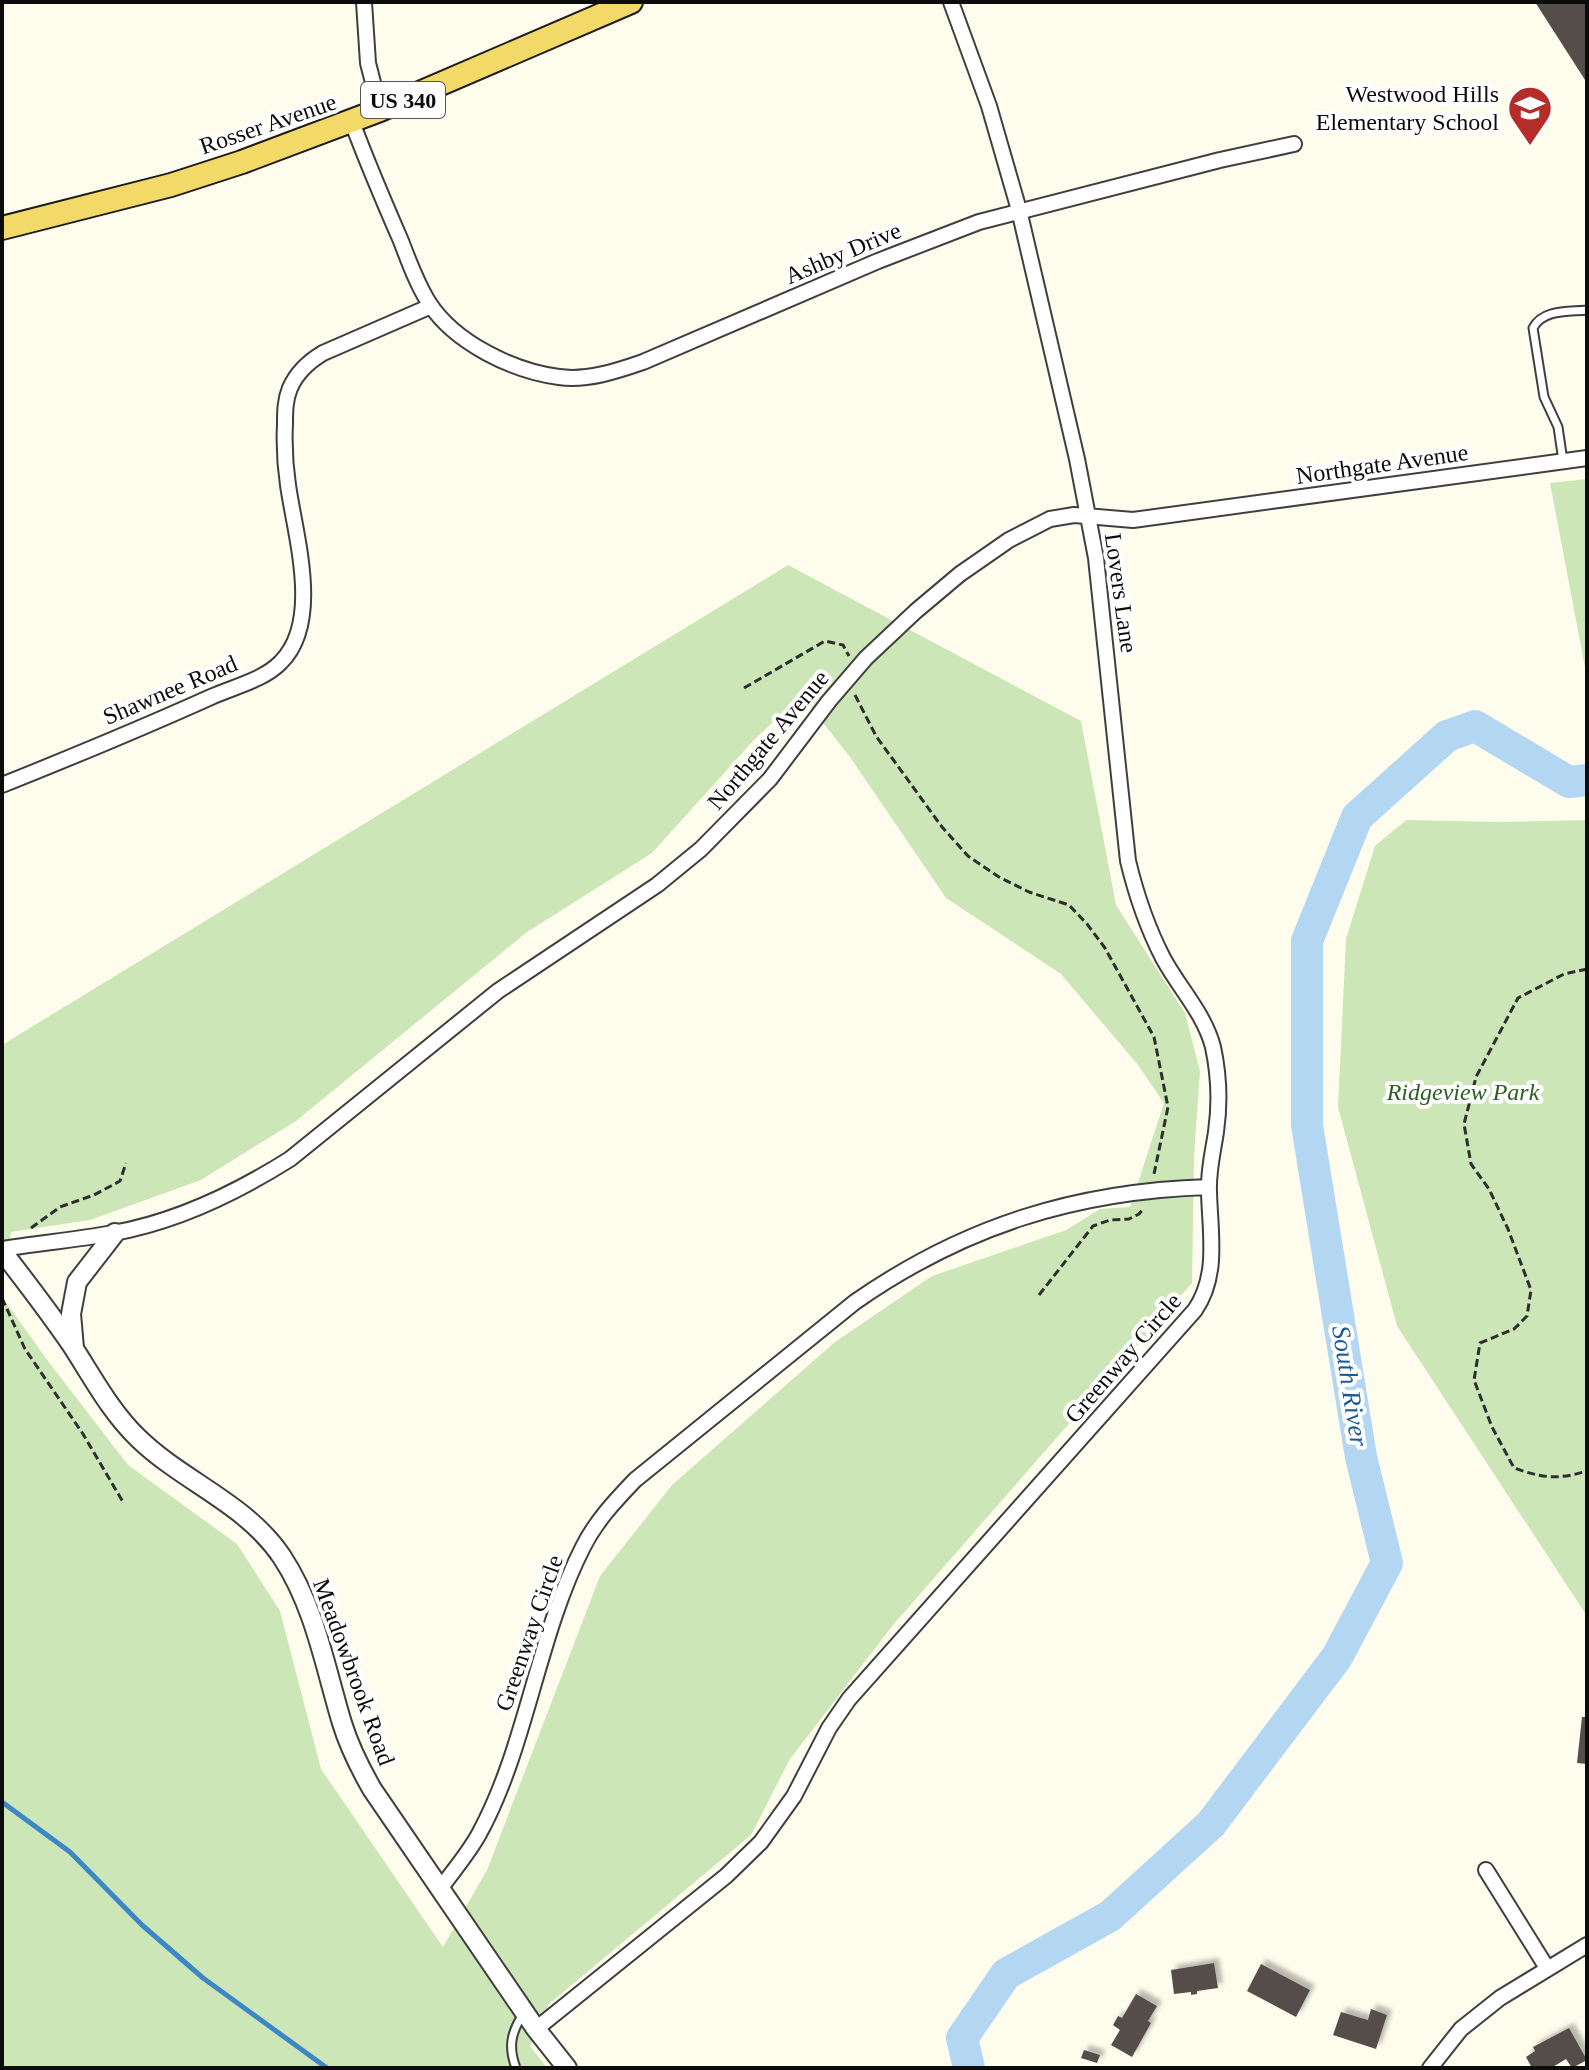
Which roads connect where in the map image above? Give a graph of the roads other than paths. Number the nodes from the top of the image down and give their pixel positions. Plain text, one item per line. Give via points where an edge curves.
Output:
1 (364, 2) edge
2 (631, 2) edge
3 (951, 2) edge
4 (380, 110) junction
5 (352, 122) junction
6 (1294, 144) dead end
7 (1019, 210) junction
8 (2, 228) edge
9 (431, 306) junction
10 (1587, 310) edge
11 (1587, 458) edge
12 (1563, 461) junction
13 (1088, 516) junction
14 (2, 785) edge
15 (1209, 1187) junction
16 (115, 1233) junction
17 (8, 1249) edge
18 (74, 1348) junction
19 (1486, 1870) dead end
20 (440, 1889) junction
21 (1587, 1945) edge
22 (1547, 1968) junction
23 (524, 2012) junction
24 (536, 2029) junction
25 (516, 2068) edge
26 (567, 2068) edge
27 (1430, 2068) edge

1 - 4 street via 368,63
2 - 4 main road, Rosser Avenue / US 340
3 - 7 street, Lovers Lane
4 - 5 main road, Rosser Avenue / US 340
5 - 8 main road, Rosser Avenue / US 340 via 171,185
5 - 9 street, Ashby Drive
6 - 7 street, Ashby Drive
7 - 9 street, Ashby Drive via 878,261 643,362 584,377 560,378 495,356 465,340
7 - 13 street, Lovers Lane
9 - 14 street, Shawnee Road via 323,353 289,390 284,442 302,590 300,630 281,662
10 - 12 lane via 1544,315 1533,328 1544,397 1558,427
11 - 12 street, Northgate Avenue
12 - 13 street, Northgate Avenue via 1133,520
13 - 15 street, Lovers Lane via 1131,872 1146,922 1195,1005 1212,1046 1218,1105
13 - 16 street, Northgate Avenue via 1050,519 960,574 851,676 770,779 701,849 657,885 498,991 290,1159 209,1203
15 - 20 street, Greenway Circle via 1151,1189 1077,1202 958,1241 855,1302 635,1480 582,1548 503,1777 479,1833
15 - 24 street, Greenway Circle via 1212,1267 1195,1310 849,1699 761,1842 716,1885
16 - 17 street, Northgate Avenue
16 - 18 street via 77,1282 71,1314
17 - 18 street, Meadowbrook Road
18 - 20 street, Meadowbrook Road via 108,1403 138,1438 241,1512 283,1558 313,1622 355,1758
19 - 22 street
20 - 23 street, Meadowbrook Road
21 - 22 street
22 - 27 street via 1461,2029
23 - 24 street, Meadowbrook Road
23 - 25 lane via 510,2042
24 - 26 street, Meadowbrook Road

